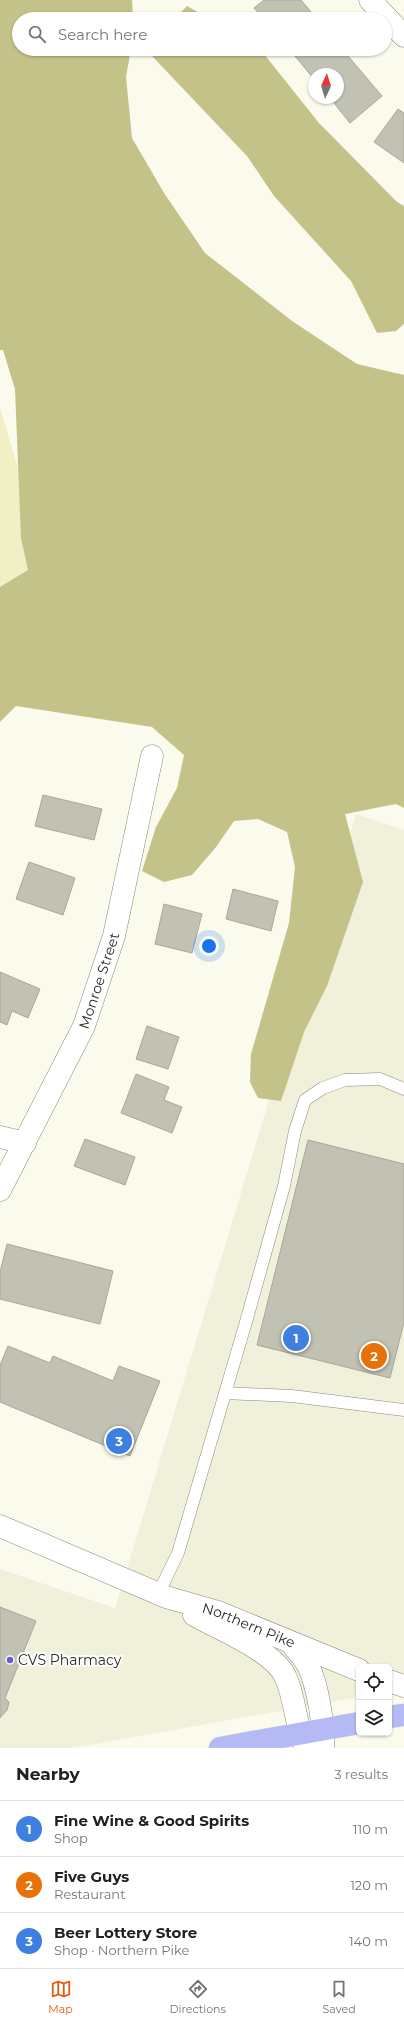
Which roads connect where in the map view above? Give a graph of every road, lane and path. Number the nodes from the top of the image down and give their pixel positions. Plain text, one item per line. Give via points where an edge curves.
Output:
1 (370, 0) edge
2 (381, 12) edge
3 (392, 23) edge
4 (404, 36) edge
5 (152, 756) dead end
6 (404, 1089) edge
7 (0, 1137) edge
8 (25, 1143) junction
9 (0, 1190) edge
10 (225, 1392) junction
11 (404, 1410) edge
12 (0, 1526) edge
13 (162, 1596) junction
14 (291, 1642) junction
15 (356, 1669) edge
16 (392, 1682) edge
17 (404, 1686) edge
18 (404, 1715) edge
19 (392, 1717) edge
20 (356, 1724) edge
21 (323, 1739) edge
22 (303, 1741) edge
23 (220, 1748) edge

1 - 2 main road
3 - 4 main road
5 - 8 main road, Monroe Street via 114,936 84,1026
6 - 10 lane via 380,1079 345,1080 323,1088 305,1100 295,1131 284,1186
7 - 8 main road
8 - 9 main road, Monroe Street
10 - 11 lane via 292,1396
10 - 13 lane via 178,1553
12 - 13 main road, Northern Pike
13 - 14 main road, Northern Pike via 218,1612
13 - 22 main road, Northern Pike via 274,1660 286,1677
14 - 15 main road
14 - 21 main road, Northern Pike via 308,1666
16 - 17 main road
18 - 19 highway
20 - 21 highway
21 - 22 highway
22 - 23 highway

